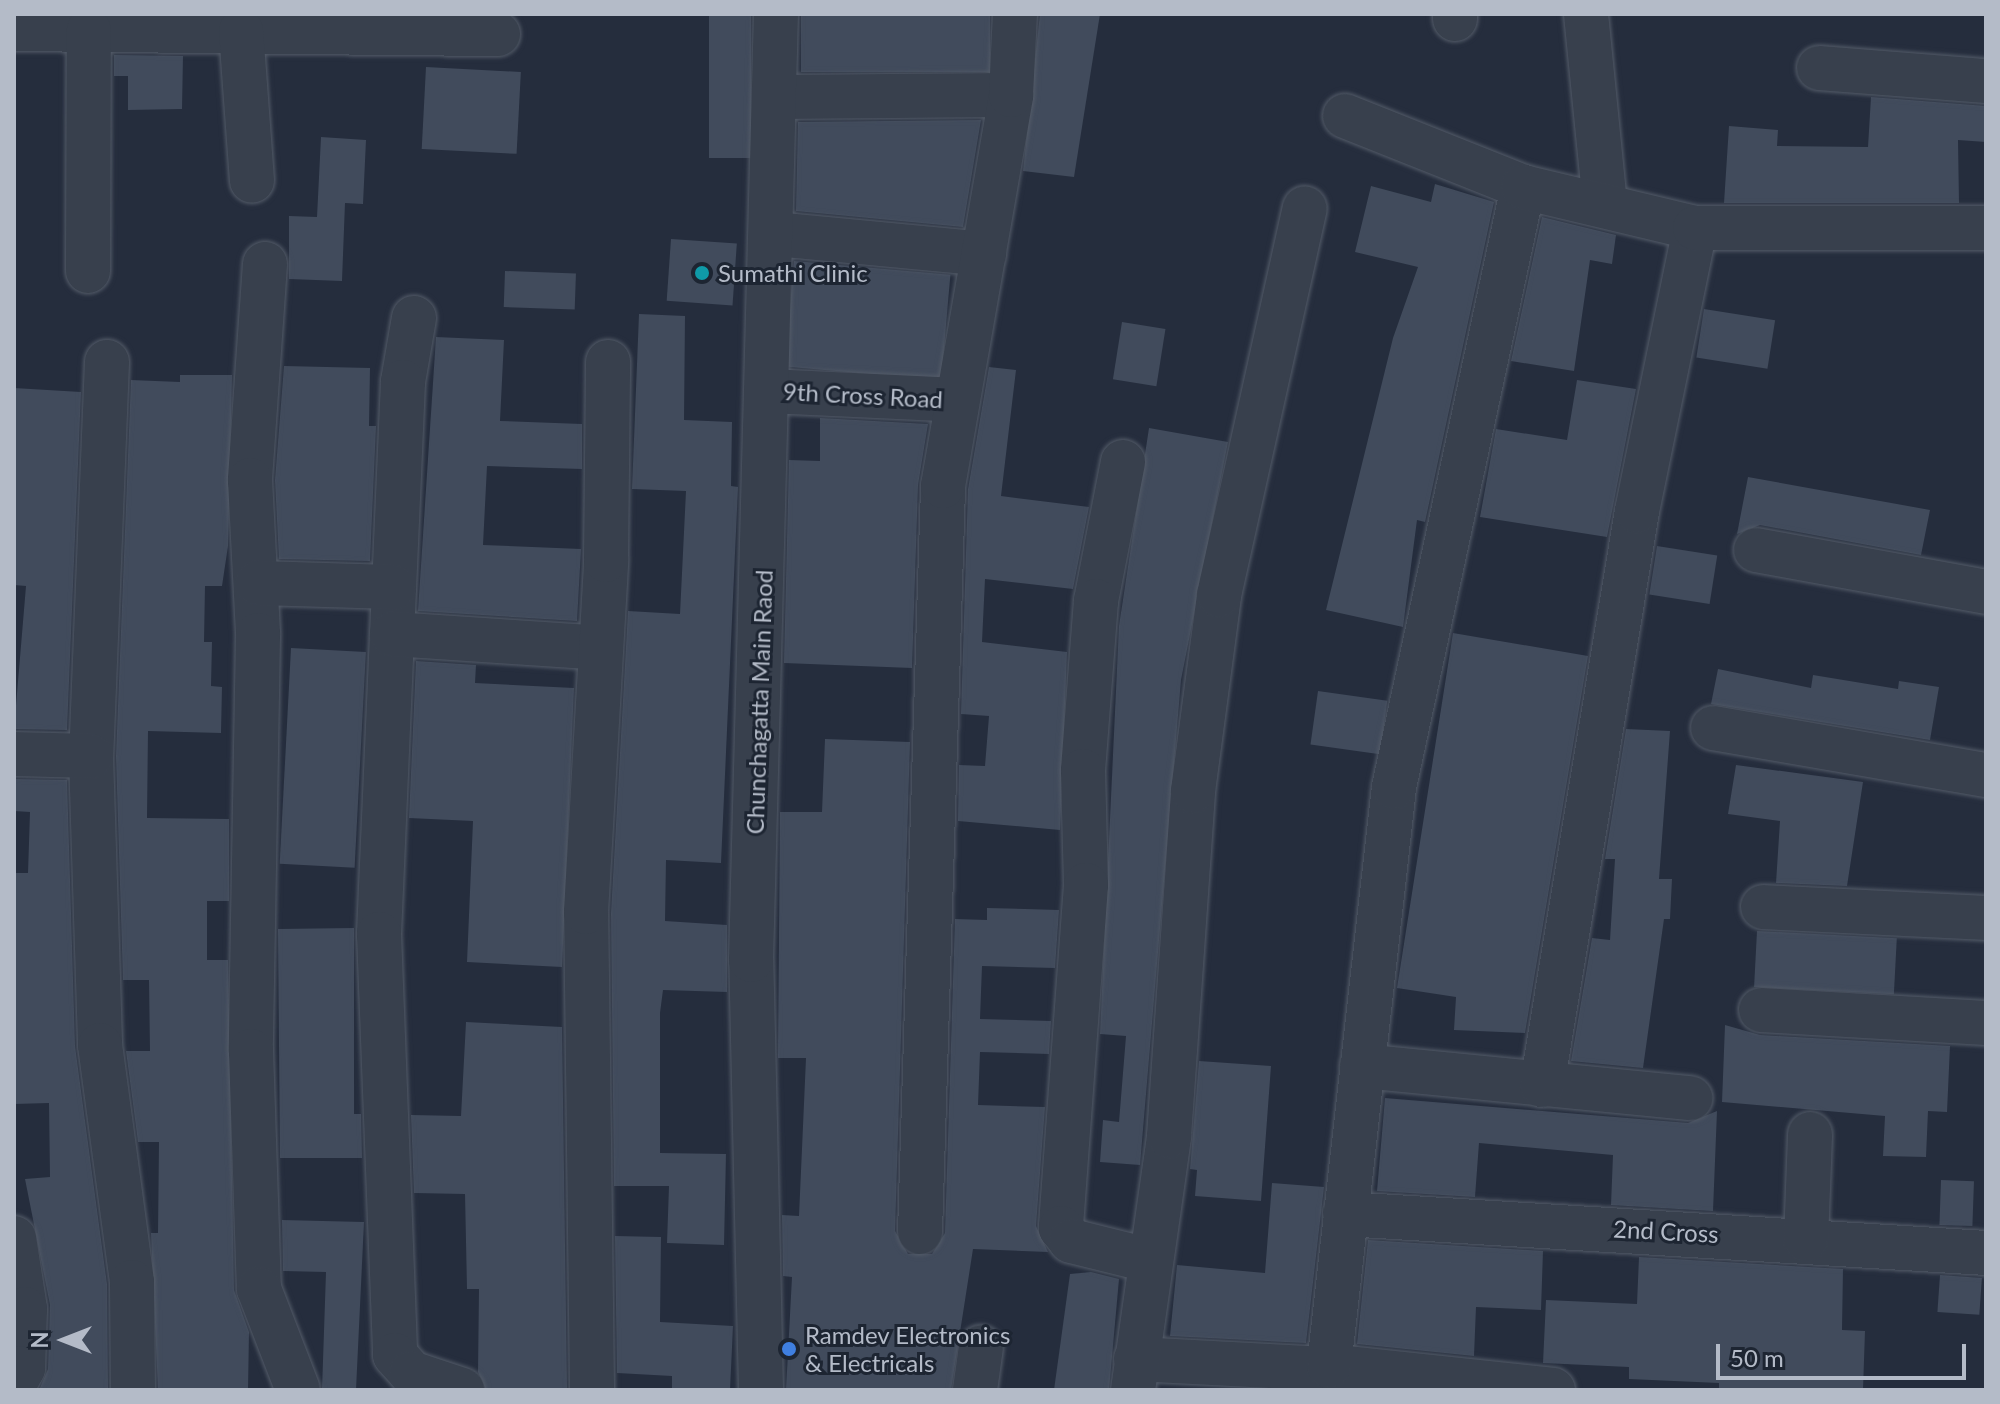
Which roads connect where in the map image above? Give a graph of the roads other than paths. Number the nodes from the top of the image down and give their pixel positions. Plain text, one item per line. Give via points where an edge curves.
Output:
1 (776, 14) edge
2 (1015, 14) edge
3 (1586, 14) edge
4 (14, 29) edge
5 (89, 30) junction
6 (241, 31) junction
7 (498, 34) dead end
8 (1819, 68) dead end
9 (1986, 81) edge
10 (1011, 95) junction
11 (774, 97) junction
12 (1345, 116) dead end
13 (252, 181) dead end
14 (1523, 187) junction
15 (1605, 204) junction
16 (1305, 208) dead end
17 (1695, 228) junction
18 (1986, 228) edge
19 (774, 234) junction
20 (984, 254) junction
21 (265, 264) dead end
22 (88, 271) dead end
23 (414, 318) dead end
24 (107, 362) dead end
25 (608, 362) dead end
26 (769, 391) junction
27 (957, 400) junction
28 (1123, 462) dead end
29 (1756, 550) dead end
30 (257, 583) junction
31 (394, 587) junction
32 (1986, 592) edge
33 (392, 634) junction
34 (601, 648) junction
35 (1713, 728) dead end
36 (14, 754) edge
37 (91, 756) junction
38 (1986, 775) edge
39 (1763, 907) dead end
40 (1986, 918) edge
41 (1761, 1010) dead end
42 (1986, 1023) edge
43 (1362, 1066) junction
44 (1542, 1085) junction
45 (1690, 1098) dead end
46 (1810, 1134) dead end
47 (1345, 1214) junction
48 (920, 1232) dead end
49 (14, 1238) edge
50 (1806, 1240) junction
51 (1986, 1253) edge
52 (1148, 1260) junction
53 (981, 1347) dead end
54 (1330, 1369) junction
55 (1135, 1374) edge
56 (14, 1384) edge
57 (1391, 1384) edge
58 (133, 1390) edge
59 (298, 1390) edge
60 (462, 1390) edge
61 (592, 1390) edge
62 (761, 1390) edge
63 (975, 1390) edge
64 (1553, 1390) edge

1 - 11 street, Chunchagatta Main Raod
2 - 10 street
3 - 15 street
4 - 5 street
5 - 6 street
5 - 22 street
6 - 7 street
6 - 13 street
8 - 9 street
10 - 11 street
10 - 20 street
11 - 19 street, Chunchagatta Main Raod
12 - 14 street
14 - 15 street
14 - 43 street via 1394,787
15 - 17 street
16 - 52 street via 1219,595 1193,791 1169,1136
17 - 18 street
17 - 44 street via 1637,511
19 - 20 street
19 - 26 street, Chunchagatta Main Raod
20 - 27 street
21 - 30 street via 250,480
23 - 31 street via 403,382
24 - 37 street
25 - 34 street
26 - 27 street, 9th Cross Road
26 - 62 street, Chunchagatta Main Raod via 751,960
27 - 48 street via 941,516
28 - 52 street via 1096,601 1083,771 1086,885 1061,1228 1071,1241
29 - 32 street
30 - 31 street
30 - 59 street via 251,1051 259,1289
31 - 33 street
33 - 34 street
33 - 60 street via 379,934 395,1355 411,1373
34 - 61 street via 586,912
35 - 38 street
36 - 37 street
37 - 58 street via 100,1045 132,1282
39 - 40 street
41 - 42 street
43 - 44 street
43 - 47 street
44 - 45 street
46 - 50 street
47 - 50 street, 2nd Cross
47 - 54 street
49 - 56 street via 25,1309 23,1368
50 - 51 street, 2nd Cross
52 - 55 street
53 - 63 street
54 - 55 street
54 - 57 street via 1379,1370
57 - 64 street

